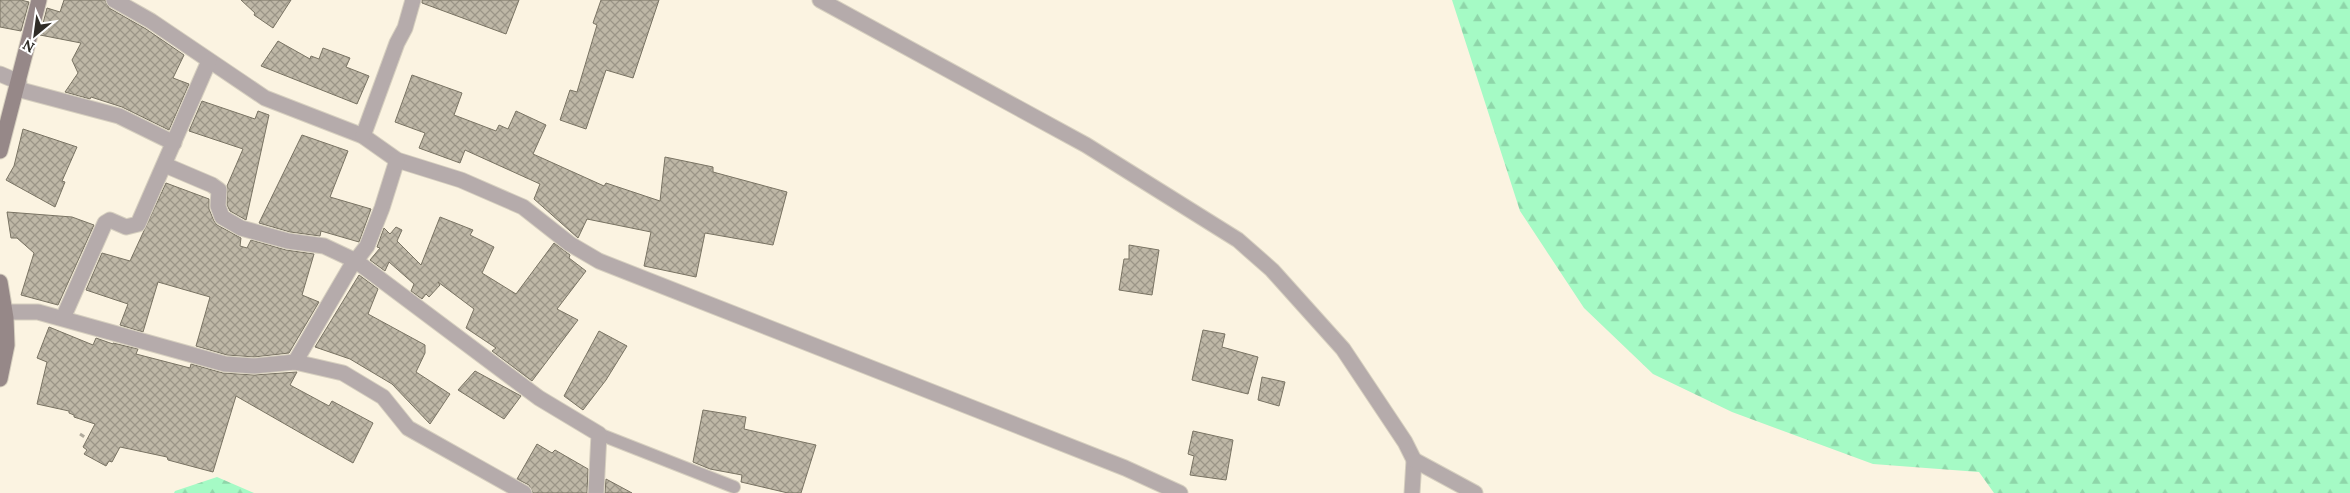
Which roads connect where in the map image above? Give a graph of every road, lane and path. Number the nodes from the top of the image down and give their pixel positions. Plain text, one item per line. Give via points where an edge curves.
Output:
1 (39, 0) edge
2 (114, 0) edge
3 (413, 0) edge
4 (820, 0) edge
5 (209, 61) junction
6 (0, 74) edge
7 (18, 85) junction
8 (363, 136) junction
9 (174, 143) junction
10 (0, 151) edge
11 (397, 160) junction
12 (165, 165) junction
13 (356, 261) junction
14 (0, 282) edge
15 (2, 312) edge
16 (63, 318) junction
17 (295, 362) junction
18 (0, 379) edge
19 (80, 434) dead end
20 (599, 434) junction
21 (86, 438) dead end
22 (1414, 460) junction
23 (734, 486) dead end
24 (524, 493) edge
25 (596, 493) edge
26 (1180, 493) edge
27 (1412, 493) edge
28 (1475, 493) edge

1 - 7 main road
2 - 5 street
3 - 8 street
4 - 22 street via 1086,145 1238,240 1272,270 1343,349
5 - 8 street via 265,98
5 - 9 street
6 - 7 street
7 - 9 street via 119,116
7 - 10 main road
8 - 11 street
9 - 12 street
11 - 13 street via 367,246
11 - 26 street via 461,180 523,206 570,244 598,261 1125,468
12 - 13 street via 219,190 218,206 222,217 242,228 288,241 324,246
12 - 16 street via 138,224 126,227 110,220 105,223
13 - 17 street
13 - 20 street via 539,398
14 - 15 main road
15 - 16 street via 38,312
15 - 18 main road via 7,345
16 - 17 street via 225,364 254,366
17 - 24 street via 343,374 383,397 408,428
19 - 21 path
20 - 23 lane
20 - 25 street
22 - 27 street
22 - 28 street

